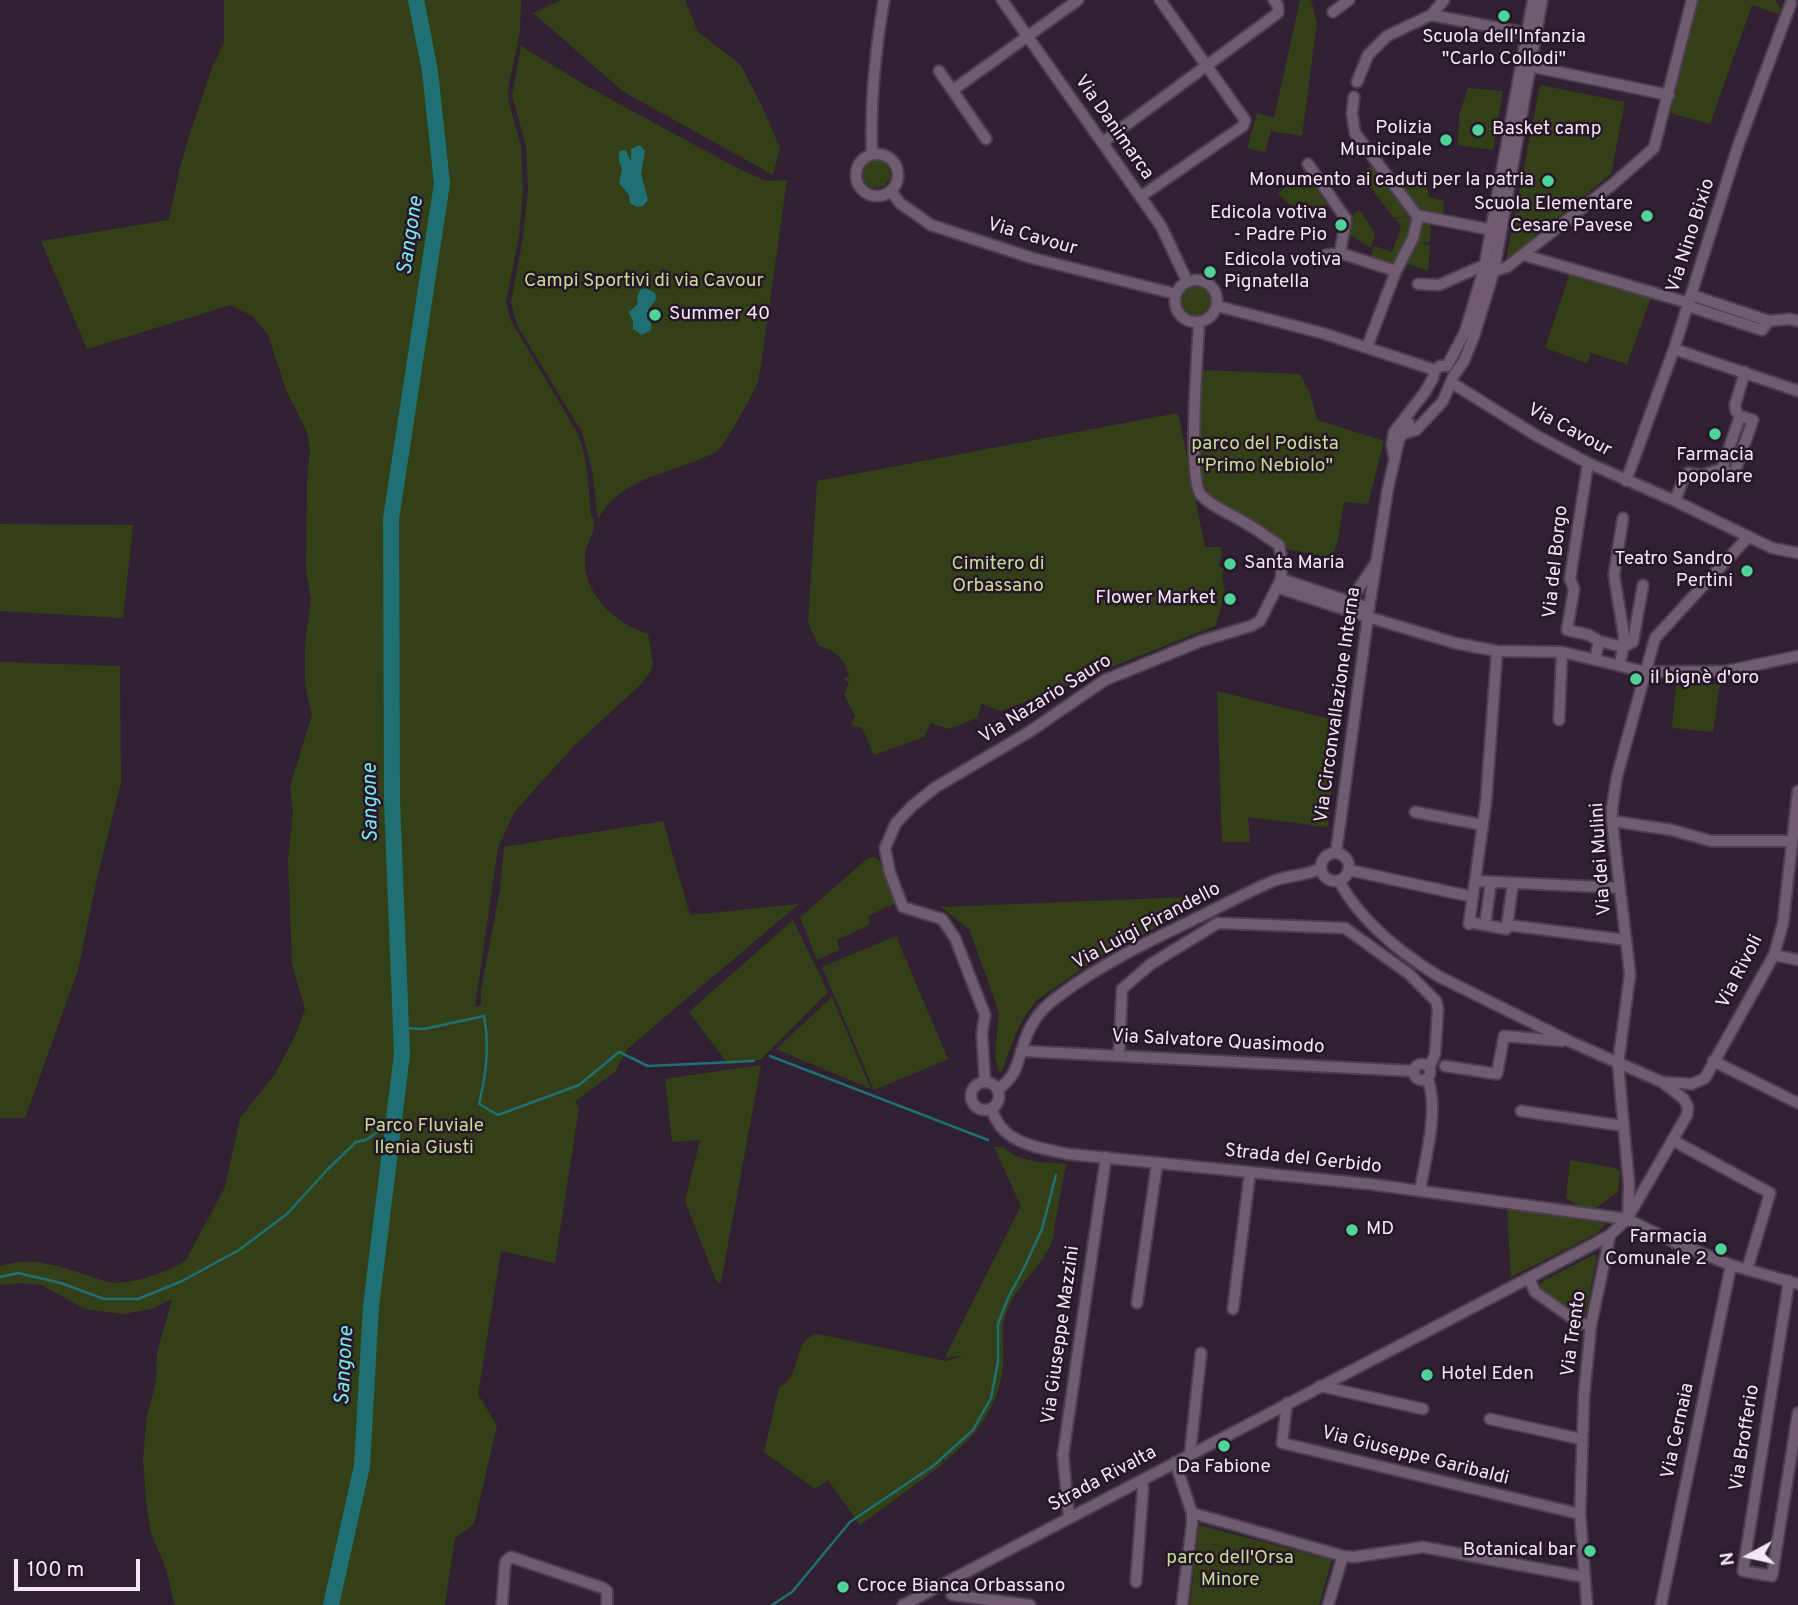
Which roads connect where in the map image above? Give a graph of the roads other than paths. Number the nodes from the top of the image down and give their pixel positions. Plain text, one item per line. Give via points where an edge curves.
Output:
1 (884, 0) edge
2 (1002, 0) edge
3 (1078, 0) edge
4 (1160, 0) edge
5 (1274, 0) edge
6 (1349, 0) edge
7 (1444, 0) edge
8 (1533, 0) edge
9 (1542, 0) edge
10 (1692, 0) edge
11 (1791, 1) edge
12 (1333, 12) dead end
13 (1798, 14) edge
14 (1431, 15) junction
15 (1532, 34) junction
16 (1028, 36) junction
17 (1206, 66) junction
18 (1527, 66) junction
19 (939, 71) dead end
20 (1357, 82) dead end
21 (953, 90) junction
22 (1669, 95) junction
23 (1354, 97) dead end
24 (986, 139) dead end
25 (1102, 142) junction
26 (872, 154) junction
27 (1308, 164) dead end
28 (891, 191) junction
29 (1139, 197) junction
30 (1421, 216) dead end
31 (1492, 230) junction
32 (1340, 253) junction
33 (1524, 255) junction
34 (1326, 256) dead end
35 (1489, 270) junction
36 (1396, 271) junction
37 (1187, 281) junction
38 (1418, 284) dead end
39 (1176, 293) junction
40 (1689, 301) junction
41 (1217, 306) junction
42 (1798, 321) edge
43 (1199, 322) junction
44 (1367, 347) junction
45 (1673, 350) junction
46 (1745, 372) junction
47 (1451, 375) junction
48 (1435, 378) junction
49 (1798, 391) edge
50 (1402, 434) junction
51 (1394, 456) junction
52 (1588, 463) junction
53 (1626, 481) junction
54 (1675, 501) junction
55 (1623, 518) dead end
56 (1748, 537) junction
57 (1798, 553) edge
58 (1376, 562) junction
59 (1280, 583) junction
60 (1643, 585) dead end
61 (1346, 601) junction
62 (1368, 613) junction
63 (1599, 641) junction
64 (1623, 647) junction
65 (1497, 651) junction
66 (1562, 652) junction
67 (1798, 656) edge
68 (1595, 660) junction
69 (1620, 665) junction
70 (1646, 672) junction
71 (1559, 720) dead end
72 (1798, 791) edge
73 (1415, 812) dead end
74 (1612, 821) junction
75 (1483, 825) junction
76 (1791, 841) junction
77 (1336, 853) junction
78 (1321, 868) junction
79 (1349, 870) junction
80 (1339, 881) junction
81 (1476, 881) junction
82 (1491, 882) junction
83 (1513, 883) junction
84 (1620, 888) junction
85 (1473, 897) junction
86 (1486, 918) dead end
87 (1507, 925) junction
88 (1626, 940) junction
89 (1774, 956) junction
90 (1798, 960) edge
91 (1571, 1042) junction
92 (1021, 1051) junction
93 (1119, 1056) junction
94 (1713, 1060) junction
95 (1618, 1064) junction
96 (1445, 1066) dead end
97 (1428, 1073) junction
98 (985, 1082) junction
99 (1662, 1082) junction
100 (998, 1089) junction
101 (1798, 1103) edge
102 (991, 1109) junction
103 (1521, 1111) dead end
104 (1624, 1126) junction
105 (1672, 1140) junction
106 (1106, 1157) junction
107 (1157, 1164) junction
108 (1250, 1172) junction
109 (1420, 1191) junction
110 (1627, 1219) junction
111 (1611, 1235) junction
112 (1731, 1265) junction
113 (1746, 1270) junction
114 (1529, 1278) junction
115 (1793, 1282) edge
116 (1137, 1303) dead end
117 (1233, 1309) dead end
118 (1591, 1325) junction
119 (1201, 1353) dead end
120 (1320, 1386) junction
121 (1287, 1403) junction
122 (1423, 1409) dead end
123 (1798, 1413) edge
124 (1490, 1419) dead end
125 (1581, 1439) junction
126 (1190, 1454) junction
127 (1175, 1462) junction
128 (1142, 1480) junction
129 (1192, 1513) junction
130 (1580, 1514) junction
131 (1069, 1518) junction
132 (1343, 1556) junction
133 (1584, 1577) junction
134 (946, 1582) junction
135 (1136, 1582) dead end
136 (953, 1600) edge
137 (1331, 1604) edge
138 (502, 1605) edge
139 (607, 1605) edge
140 (903, 1605) edge
141 (1030, 1605) edge
142 (1182, 1605) edge
143 (1587, 1605) edge
144 (1661, 1605) edge

1 - 26 street via 873,77
2 - 16 street, Via Danimarca
3 - 16 street
4 - 17 street
5 - 17 street via 1278,13
6 - 12 street
7 - 14 street
8 - 15 street
9 - 15 street
10 - 22 street
11 - 13 street
11 - 40 street, Via Nino Bixio via 1738,146
14 - 15 street
14 - 20 street via 1387,36 1368,55
15 - 18 street
16 - 21 street
16 - 25 street, Via Danimarca
17 - 25 street
17 - 29 street via 1245,120 1243,126
18 - 22 street
18 - 31 street
18 - 35 street
19 - 21 street
21 - 24 street
22 - 33 street via 1654,148
23 - 36 street via 1354,133 1418,217
25 - 29 street, Via Danimarca
26 - 28 street via 886,155 896,165 898,179
26 - 28 street via 857,167 859,187 871,195
27 - 32 street via 1346,219
28 - 39 street, Via Cavour via 931,225 1031,258
29 - 37 street, Via Danimarca via 1161,226
30 - 31 street
31 - 35 street
32 - 34 street
32 - 36 street
33 - 35 street via 1507,267
33 - 40 street
35 - 38 street via 1476,268 1439,285
35 - 47 street via 1474,336 1464,361
36 - 44 street
37 - 39 street
37 - 41 street via 1207,282 1216,293
39 - 43 street via 1180,314
40 - 42 street via 1769,321
40 - 45 street, Via Nino Bixio
41 - 43 street via 1210,317
41 - 44 street
43 - 59 street via 1195,471 1199,492 1279,545
44 - 48 street
45 - 46 street
45 - 53 street, Via Nino Bixio
46 - 49 street
46 - 54 street via 1735,405 1740,416 1722,469 1702,475 1688,473
47 - 48 street via 1445,387
47 - 48 street via 1440,366
47 - 50 street via 1443,401 1416,430
47 - 52 street, Via Cavour via 1537,436
48 - 50 street, Via Circonvallazione Interna
48 - 51 street via 1394,432
50 - 51 street, Via Circonvallazione Interna
51 - 58 street, Via Circonvallazione Interna
52 - 53 street, Via Cavour
52 - 63 street, Via del Borgo via 1567,630
53 - 54 street, Via Cavour
54 - 56 street, Via Cavour
55 - 64 street via 1614,575
56 - 57 street, Via Cavour
56 - 70 street, Via dei Mulini via 1655,638
58 - 61 street, Via Circonvallazione Interna
58 - 62 street, Via Circonvallazione Interna
59 - 61 street
59 - 62 street
59 - 98 street, Via Nazario Sauro via 1260,621 1105,680 936,788 896,823 885,848 903,907 943,919 984,1007
60 - 64 street via 1633,642
61 - 62 street
62 - 65 street via 1434,638
62 - 77 street, Via Circonvallazione Interna
63 - 64 street
63 - 68 street
64 - 69 street
65 - 66 street
65 - 75 street
66 - 68 street
66 - 71 street
67 - 70 street via 1727,671
68 - 69 street
69 - 70 street
70 - 74 street, Via dei Mulini via 1615,790
72 - 76 street, Via Rivoli
73 - 75 street
74 - 76 street via 1711,841
74 - 84 street, Via dei Mulini
75 - 81 street
76 - 89 street, Via Rivoli via 1783,923
77 - 78 street via 1325,857
77 - 79 street via 1346,857
78 - 80 street via 1325,877
78 - 92 street, Via Luigi Pirandello via 1271,882 1109,963 1046,1005
79 - 80 street
79 - 85 street
80 - 91 street via 1376,928 1420,965
81 - 82 street
81 - 85 street
82 - 83 street
82 - 86 street
83 - 84 street
83 - 87 street
84 - 88 street, Via dei Mulini
85 - 87 street via 1471,924 1506,929
87 - 88 street
88 - 95 street, Via dei Mulini via 1630,974
89 - 90 street
89 - 94 street, Via Rivoli
91 - 95 street
91 - 96 street via 1504,1036 1497,1074
92 - 93 street, Via Salvatore Quasimodo
92 - 100 street, Via Luigi Pirandello via 1015,1072
93 - 97 street, Via Salvatore Quasimodo via 1413,1071 1416,1079 1422,1080
93 - 97 street via 1122,989 1151,964 1222,922 1348,929 1409,974 1436,1001 1435,1054
94 - 99 street, Via Rivoli via 1705,1078 1692,1084
94 - 101 street
95 - 99 street
95 - 104 street, Via dei Mulini
97 - 109 street via 1433,1109
98 - 100 street
98 - 102 street via 974,1087 972,1099 979,1108
99 - 105 street via 1688,1107
100 - 102 street via 999,1101
102 - 106 street, Strada del Gerbido via 1002,1128 1017,1139 1068,1154
103 - 104 street
104 - 110 street, Via dei Mulini
105 - 110 street
105 - 113 street via 1770,1193
106 - 107 street, Strada del Gerbido
106 - 131 street, Via Giuseppe Mazzini via 1063,1455
107 - 108 street, Strada del Gerbido
107 - 116 street
108 - 109 street, Strada del Gerbido
108 - 117 street
109 - 110 street, Strada del Gerbido
110 - 111 street, Strada Rivalta
110 - 112 street, Strada del Gerbido
111 - 114 street, Strada Rivalta
111 - 118 street, Via Trento
112 - 113 street, Strada del Gerbido
112 - 144 street, Via Cernaia
113 - 115 street, Strada del Gerbido
114 - 118 street via 1535,1292 1579,1323
114 - 120 street, Strada Rivalta
115 - 123 street, Via Brofferio via 1743,1571 1772,1576
118 - 125 street, Via Trento
119 - 126 street
120 - 121 street, Strada Rivalta
120 - 122 street
121 - 126 street, Strada Rivalta
121 - 130 street, Via Giuseppe Garibaldi via 1282,1443
124 - 125 street
125 - 130 street, Via Trento
126 - 127 street, Strada Rivalta
127 - 128 street, Strada Rivalta
127 - 129 street
128 - 131 street, Strada Rivalta
128 - 135 street
129 - 132 street
129 - 142 street
130 - 133 street, Via Trento
131 - 134 street, Strada Rivalta
132 - 133 street via 1423,1547
132 - 137 street
133 - 143 street, Via Trento
134 - 136 street
134 - 140 street, Strada Rivalta
136 - 141 street
138 - 139 street via 505,1565 511,1557 603,1587

